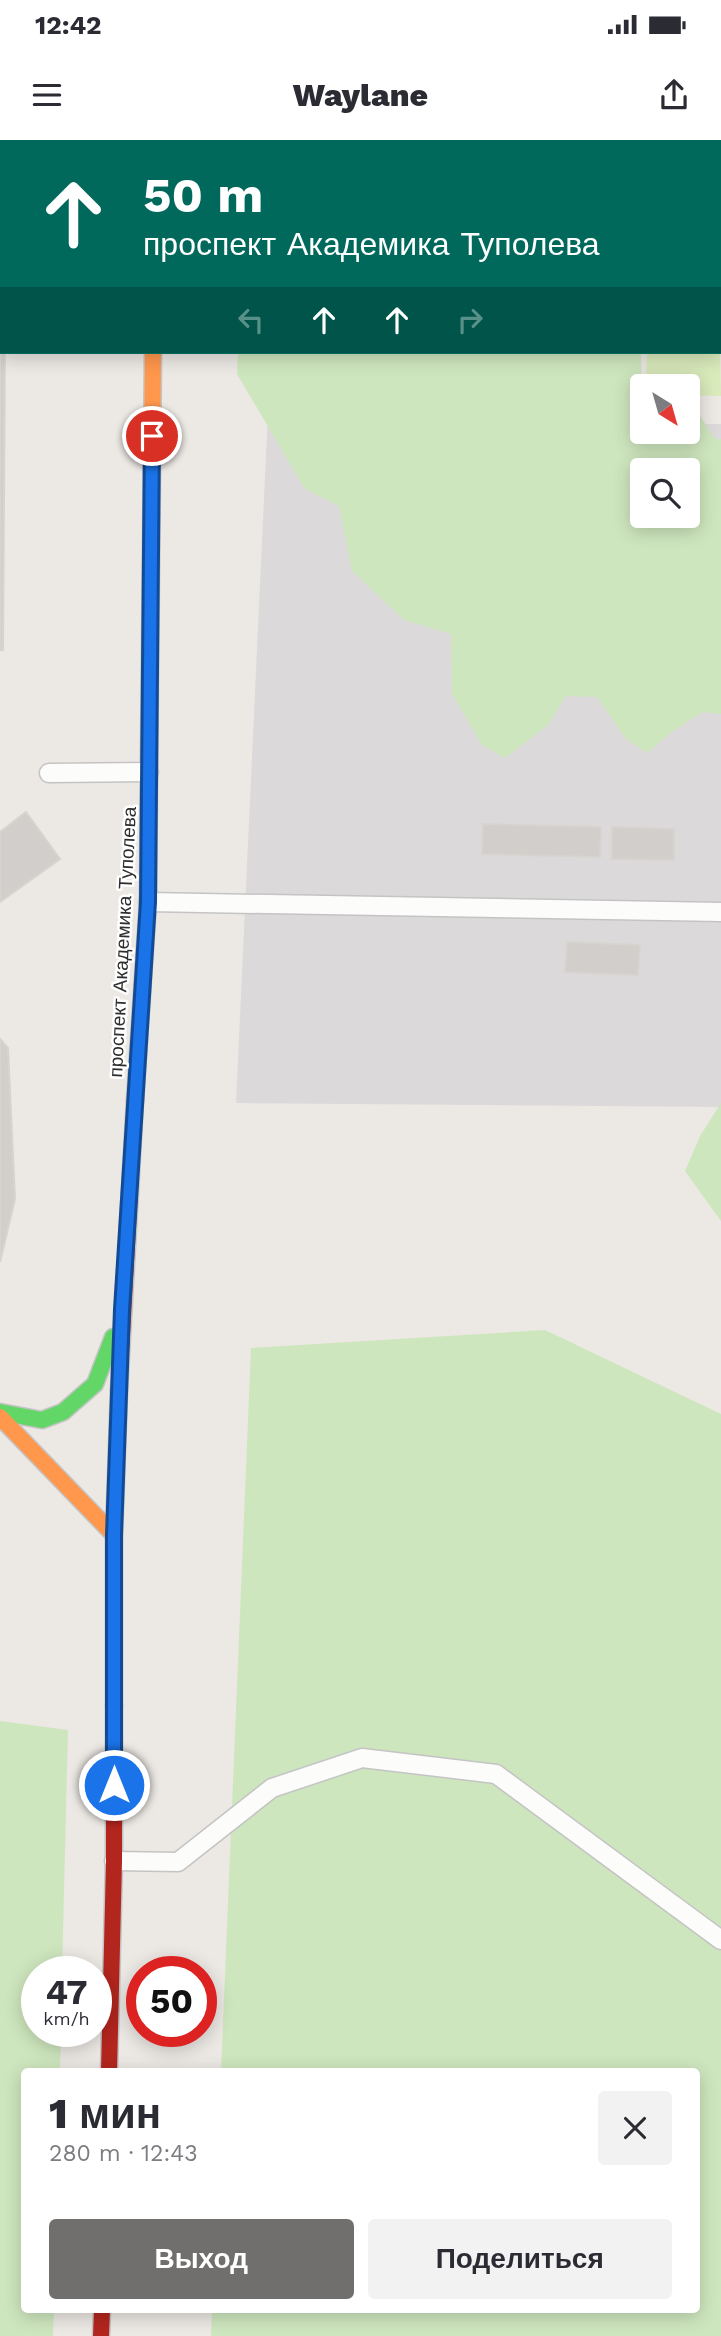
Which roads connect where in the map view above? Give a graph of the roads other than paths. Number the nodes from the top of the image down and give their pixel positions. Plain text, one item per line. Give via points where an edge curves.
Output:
1 (153, 354) edge
2 (149, 772) junction
3 (48, 773) dead end
4 (148, 902) junction
5 (721, 912) edge
6 (122, 1309) junction
7 (0, 1415) edge
8 (114, 1535) junction
9 (114, 1861) junction
10 (721, 1940) edge
11 (108, 2068) edge
12 (102, 2313) edge
13 (101, 2336) edge

1 - 2 main road, проспект Академика Туполева
2 - 3 lane
2 - 4 main road, проспект Академика Туполева
4 - 5 lane
4 - 6 main road, проспект Академика Туполева
6 - 7 main road via 95,1384 81,1399 42,1420
6 - 8 main road, проспект Академика Туполева
7 - 8 main road
8 - 9 main road, проспект Академика Туполева
9 - 10 lane via 178,1862 271,1788 362,1758 496,1774
9 - 11 main road, проспект Академика Туполева
12 - 13 main road

